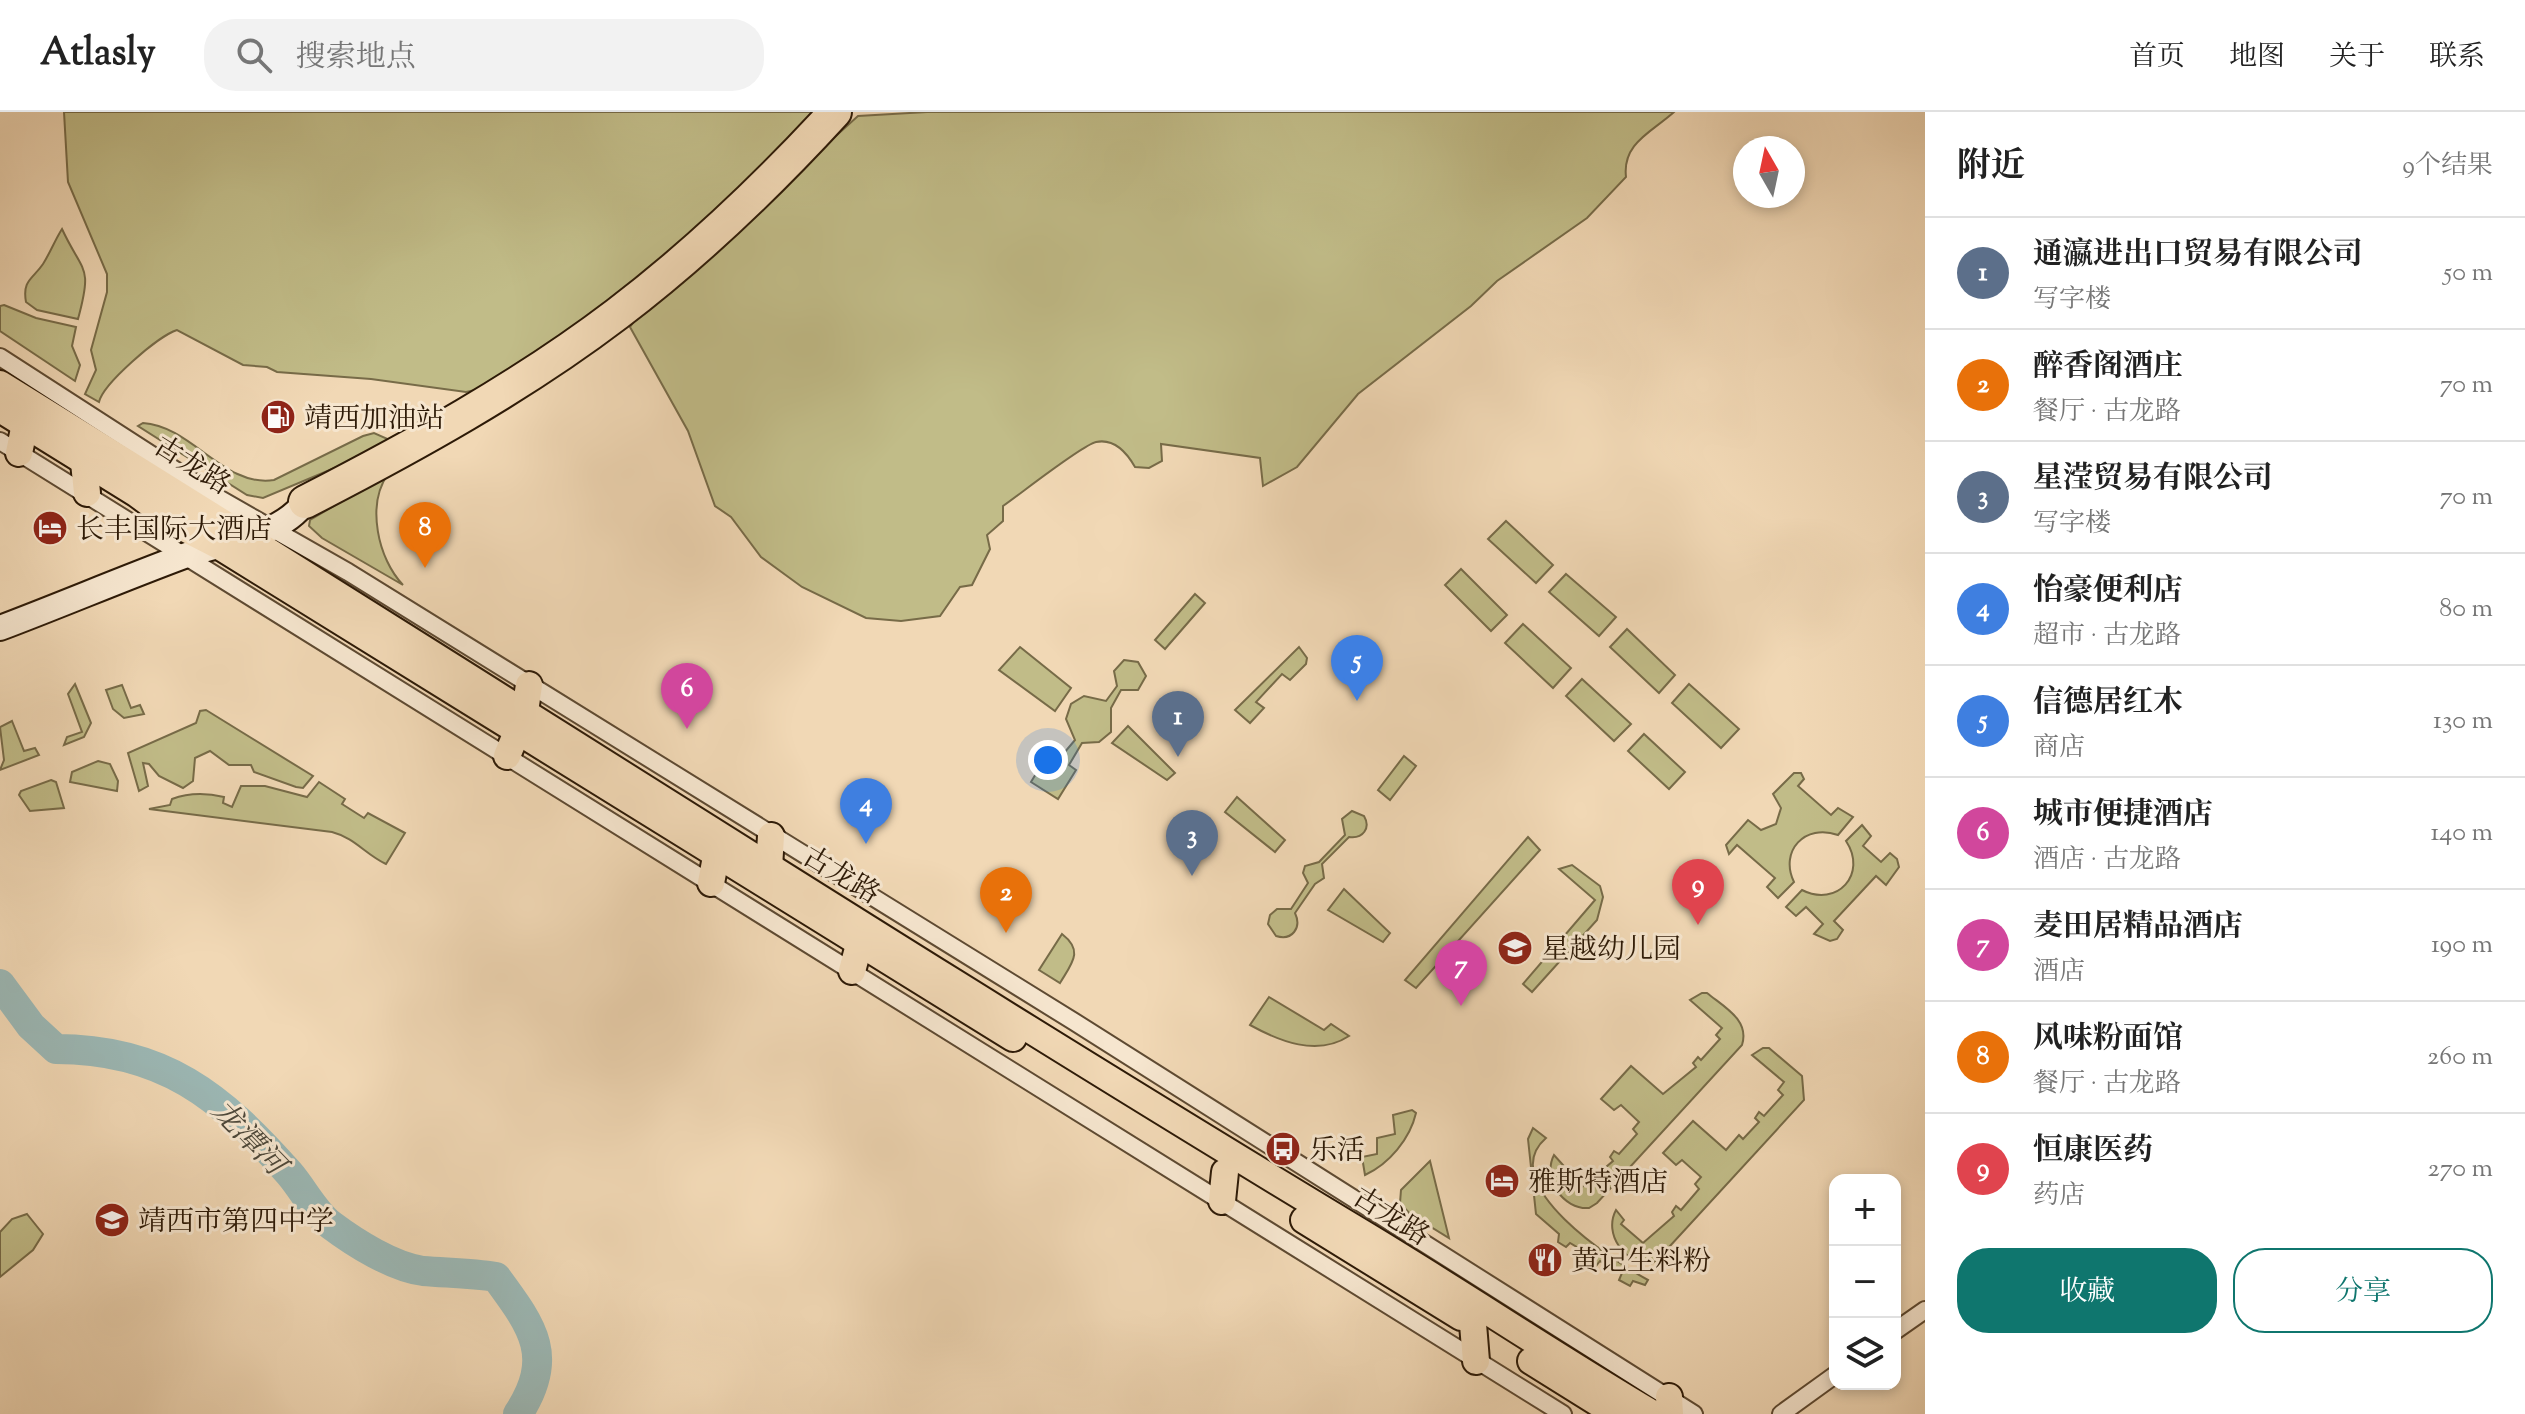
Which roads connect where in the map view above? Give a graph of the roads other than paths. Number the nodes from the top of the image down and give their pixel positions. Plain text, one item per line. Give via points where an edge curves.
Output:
1 (835, 112) edge
2 (0, 357) edge
3 (38, 381) junction
4 (0, 384) edge
5 (0, 409) edge
6 (33, 417) junction
7 (10, 447) edge
8 (84, 462) junction
9 (87, 493) junction
10 (305, 502) joint
11 (222, 536) junction
12 (0, 612) edge
13 (0, 628) edge
14 (520, 721) junction
15 (771, 836) junction
16 (716, 857) junction
17 (769, 867) junction
18 (711, 883) junction
19 (859, 945) junction
20 (852, 971) junction
21 (1225, 1172) junction
22 (1222, 1201) junction
23 (1925, 1310) edge
24 (1473, 1324) junction
25 (1901, 1327) edge
26 (1476, 1361) junction
27 (1829, 1379) edge
28 (1664, 1408) edge
29 (1563, 1414) edge
30 (1616, 1414) edge
31 (1694, 1414) edge
32 (1781, 1414) edge

1 - 10 highway via 771,181 618,313 466,413
2 - 3 street
3 - 6 main road
3 - 11 street
4 - 6 main road, 古龙路
5 - 6 main road, 古龙路
6 - 7 main road
6 - 8 main road, 古龙路
6 - 11 main road, 古龙路
7 - 9 street
8 - 9 main road
8 - 11 main road, 古龙路
9 - 11 street
10 - 11 main road via 298,511
11 - 12 main road
11 - 13 main road
11 - 14 main road, 古龙路
11 - 14 street via 348,572
14 - 15 street
14 - 16 main road, 古龙路
14 - 17 main road, 古龙路
14 - 18 street
15 - 17 main road
15 - 28 street via 1073,1021
16 - 18 main road
16 - 19 main road, 古龙路
17 - 28 main road, 古龙路
18 - 20 street
19 - 20 main road
19 - 21 main road, 古龙路
20 - 22 street
21 - 22 main road
21 - 24 main road, 古龙路
22 - 26 street
23 - 25 street
24 - 26 main road
24 - 30 main road, 古龙路
26 - 29 street
27 - 32 street
28 - 31 street

